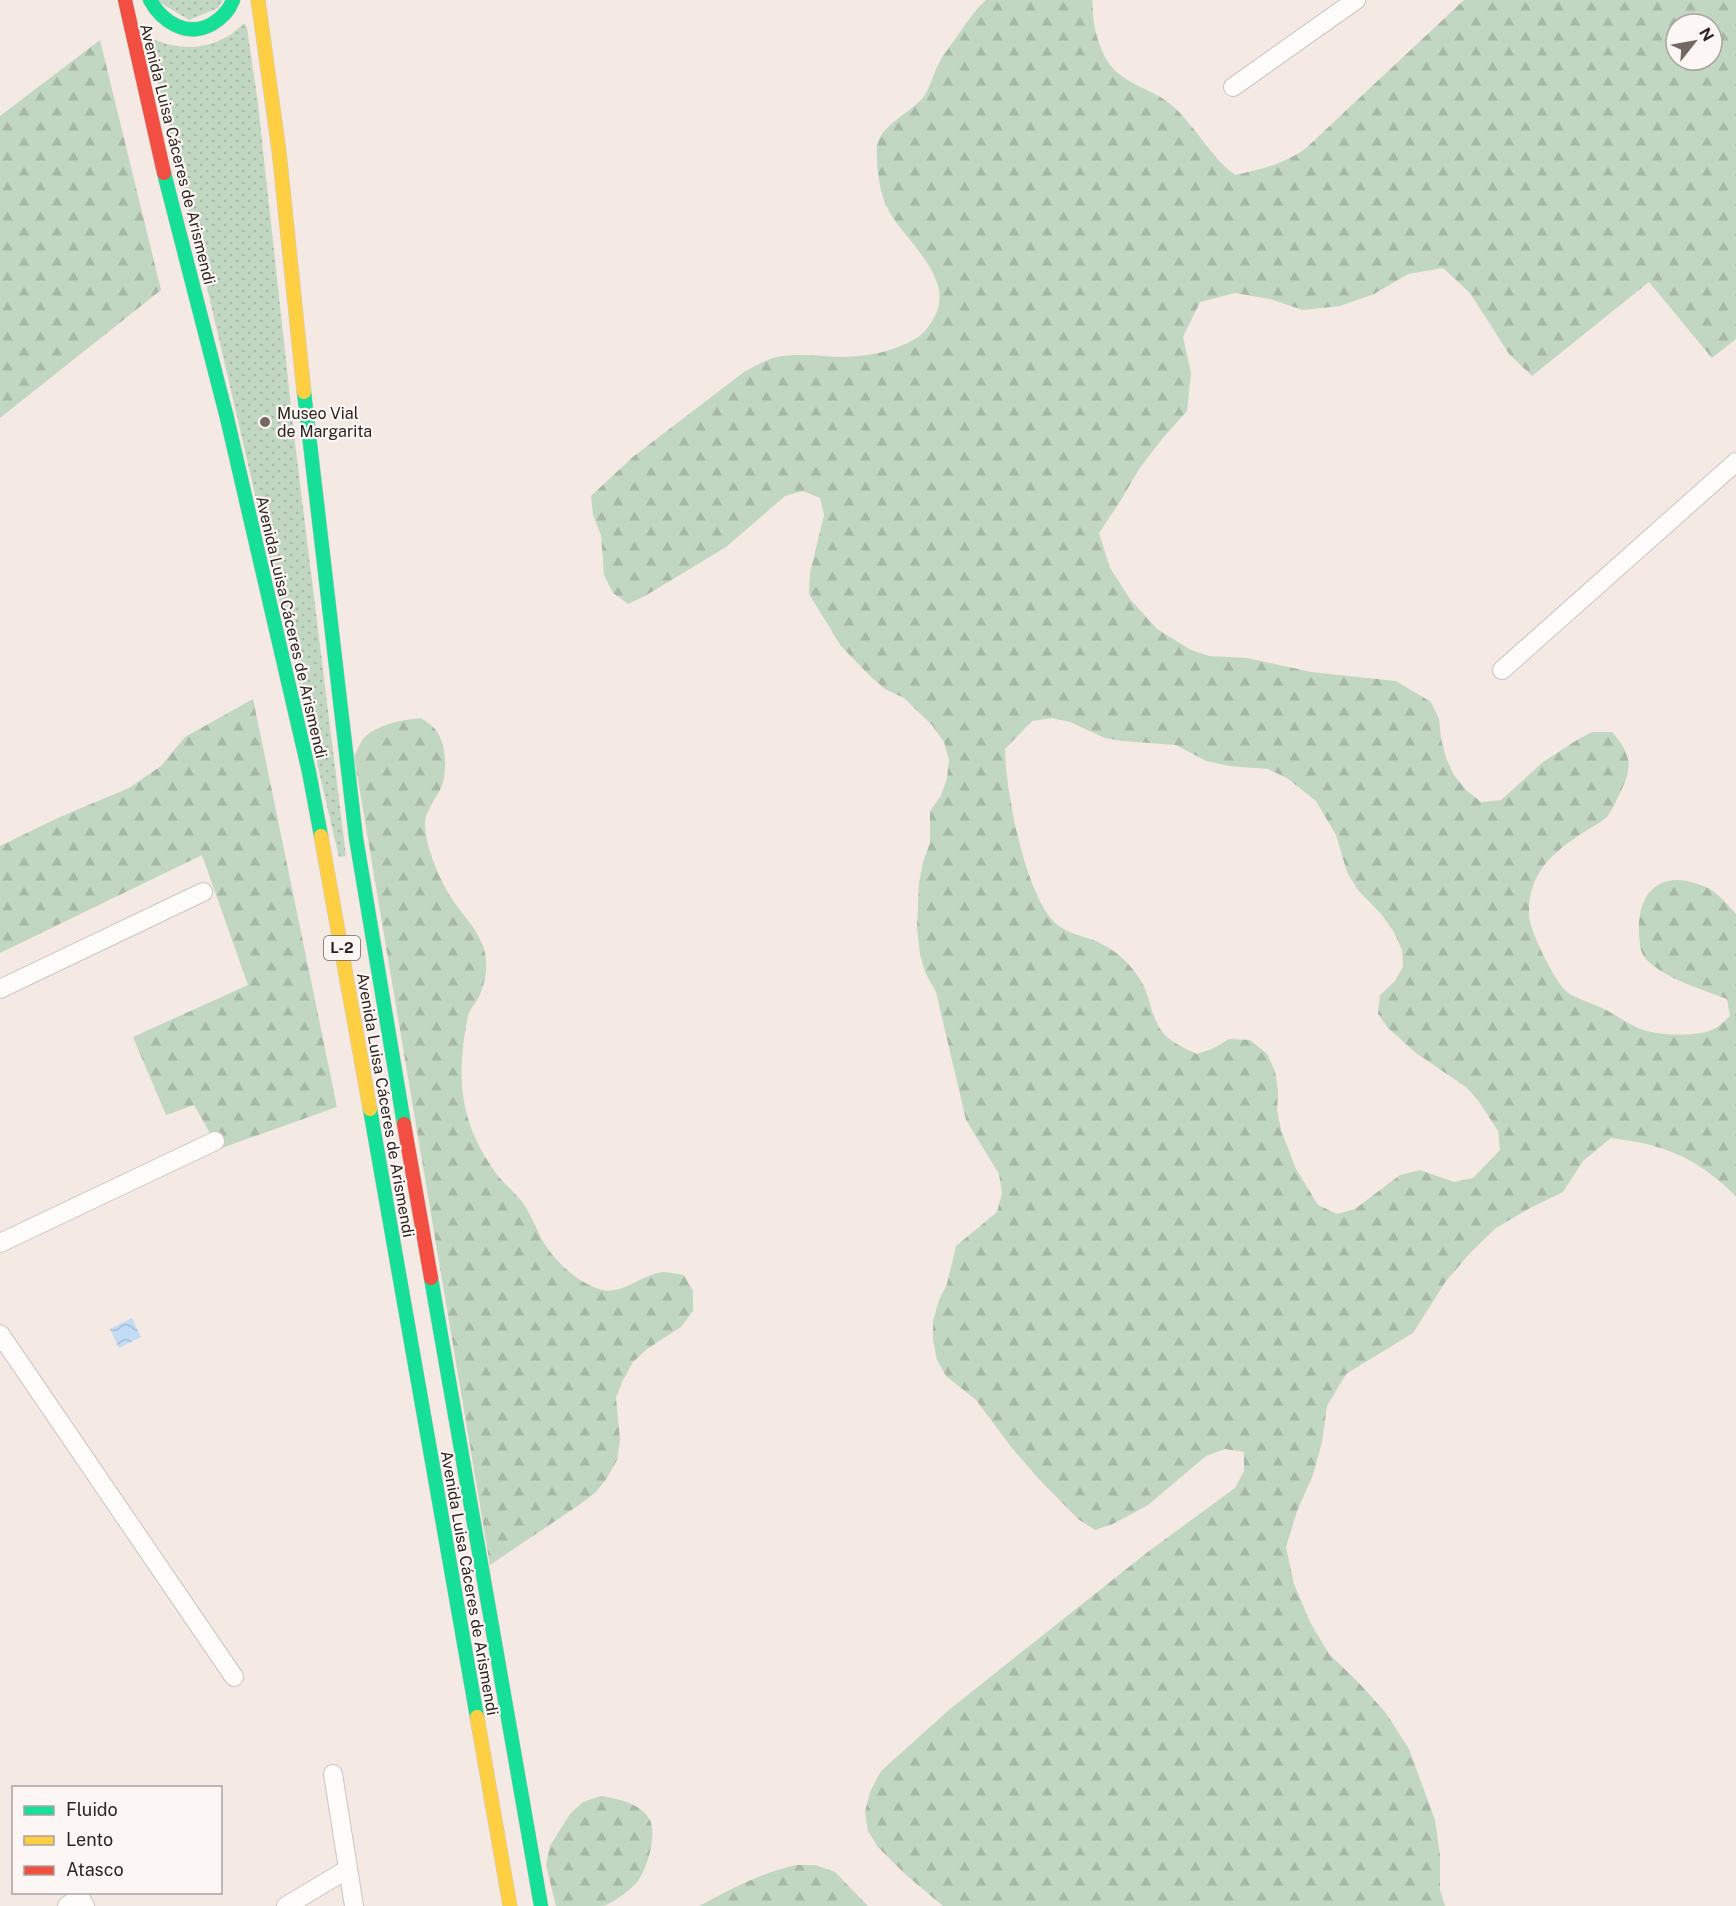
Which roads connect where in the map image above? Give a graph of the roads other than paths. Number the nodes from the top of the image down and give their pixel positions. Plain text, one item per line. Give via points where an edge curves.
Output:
1 (124, 0) edge
2 (150, 0) edge
3 (233, 0) edge
4 (258, 0) edge
5 (1356, 0) edge
6 (1233, 87) dead end
7 (1736, 462) edge
8 (1502, 670) dead end
9 (203, 892) dead end
10 (0, 990) edge
11 (215, 1141) dead end
12 (0, 1243) edge
13 (0, 1334) edge
14 (234, 1677) dead end
15 (333, 1774) dead end
16 (348, 1869) junction
17 (286, 1906) edge
18 (354, 1906) edge
19 (510, 1906) edge
20 (541, 1906) edge

1 - 19 main road, Avenida Luisa Cáceres de Arismendi / L-2 via 309,772
2 - 3 main road via 164,18 182,30 196,31 223,17
4 - 20 main road, Avenida Luisa Cáceres de Arismendi / L-2 via 279,151 356,838
5 - 6 street
7 - 8 street
9 - 10 street
11 - 12 street
13 - 14 street
15 - 16 street
16 - 17 street
16 - 18 street

